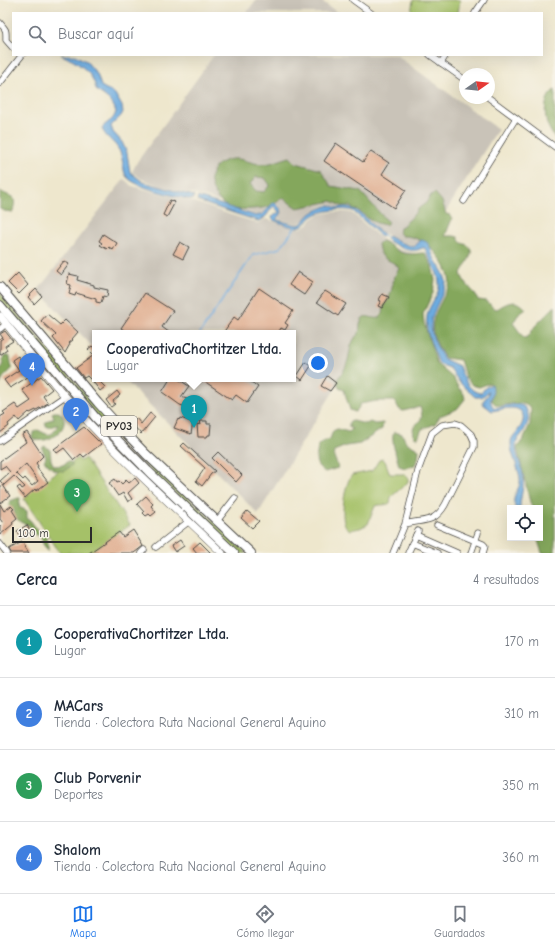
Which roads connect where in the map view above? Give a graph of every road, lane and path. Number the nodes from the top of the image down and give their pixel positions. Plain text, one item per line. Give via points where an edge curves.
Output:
1 (353, 0) edge
2 (484, 0) edge
3 (370, 12) edge
4 (476, 12) edge
5 (0, 23) edge
6 (12, 47) edge
7 (21, 56) edge
8 (431, 56) edge
9 (445, 56) edge
10 (441, 63) junction
11 (459, 76) edge
12 (0, 83) edge
13 (495, 102) edge
14 (516, 118) junction
15 (555, 147) edge
16 (464, 201) dead end
17 (0, 287) edge
18 (0, 305) edge
19 (0, 316) edge
20 (3, 326) edge
21 (66, 396) junction
22 (0, 441) edge
23 (148, 471) junction
24 (235, 498) dead end
25 (217, 521) junction
26 (188, 522) junction
27 (405, 524) junction
28 (437, 525) dead end
29 (478, 533) dead end
30 (475, 540) junction
31 (412, 543) junction
32 (0, 544) edge
33 (214, 545) junction
34 (156, 547) dead end
35 (7, 553) edge
36 (222, 553) edge
37 (234, 553) edge
38 (251, 553) edge
39 (393, 553) edge
40 (408, 553) edge
41 (437, 553) edge
42 (457, 553) edge
43 (471, 553) edge
44 (483, 553) edge

1 - 3 street
2 - 4 street
5 - 6 street via 6,29 6,40
7 - 12 street
8 - 10 street
9 - 10 street
10 - 11 street
13 - 14 street
14 - 15 street
14 - 16 street
17 - 25 highway, PY03 via 98,403 146,454
18 - 23 highway, PY03 via 96,418
19 - 20 main road, PY03
20 - 21 main road, PY03
21 - 22 street
21 - 26 main road, PY03 via 104,439
23 - 33 main road
23 - 37 highway, PY03
24 - 25 street
25 - 38 highway, PY03
26 - 33 main road, PY03
26 - 34 street
27 - 27 street via 418,471 432,433 442,425 455,423 461,426 471,434 474,447 445,506 439,514 429,520
27 - 39 street
28 - 30 street
29 - 30 street
30 - 43 street
30 - 44 street via 485,546
31 - 40 street
31 - 41 street
31 - 42 street via 417,533
32 - 35 street
33 - 36 main road, PY03

